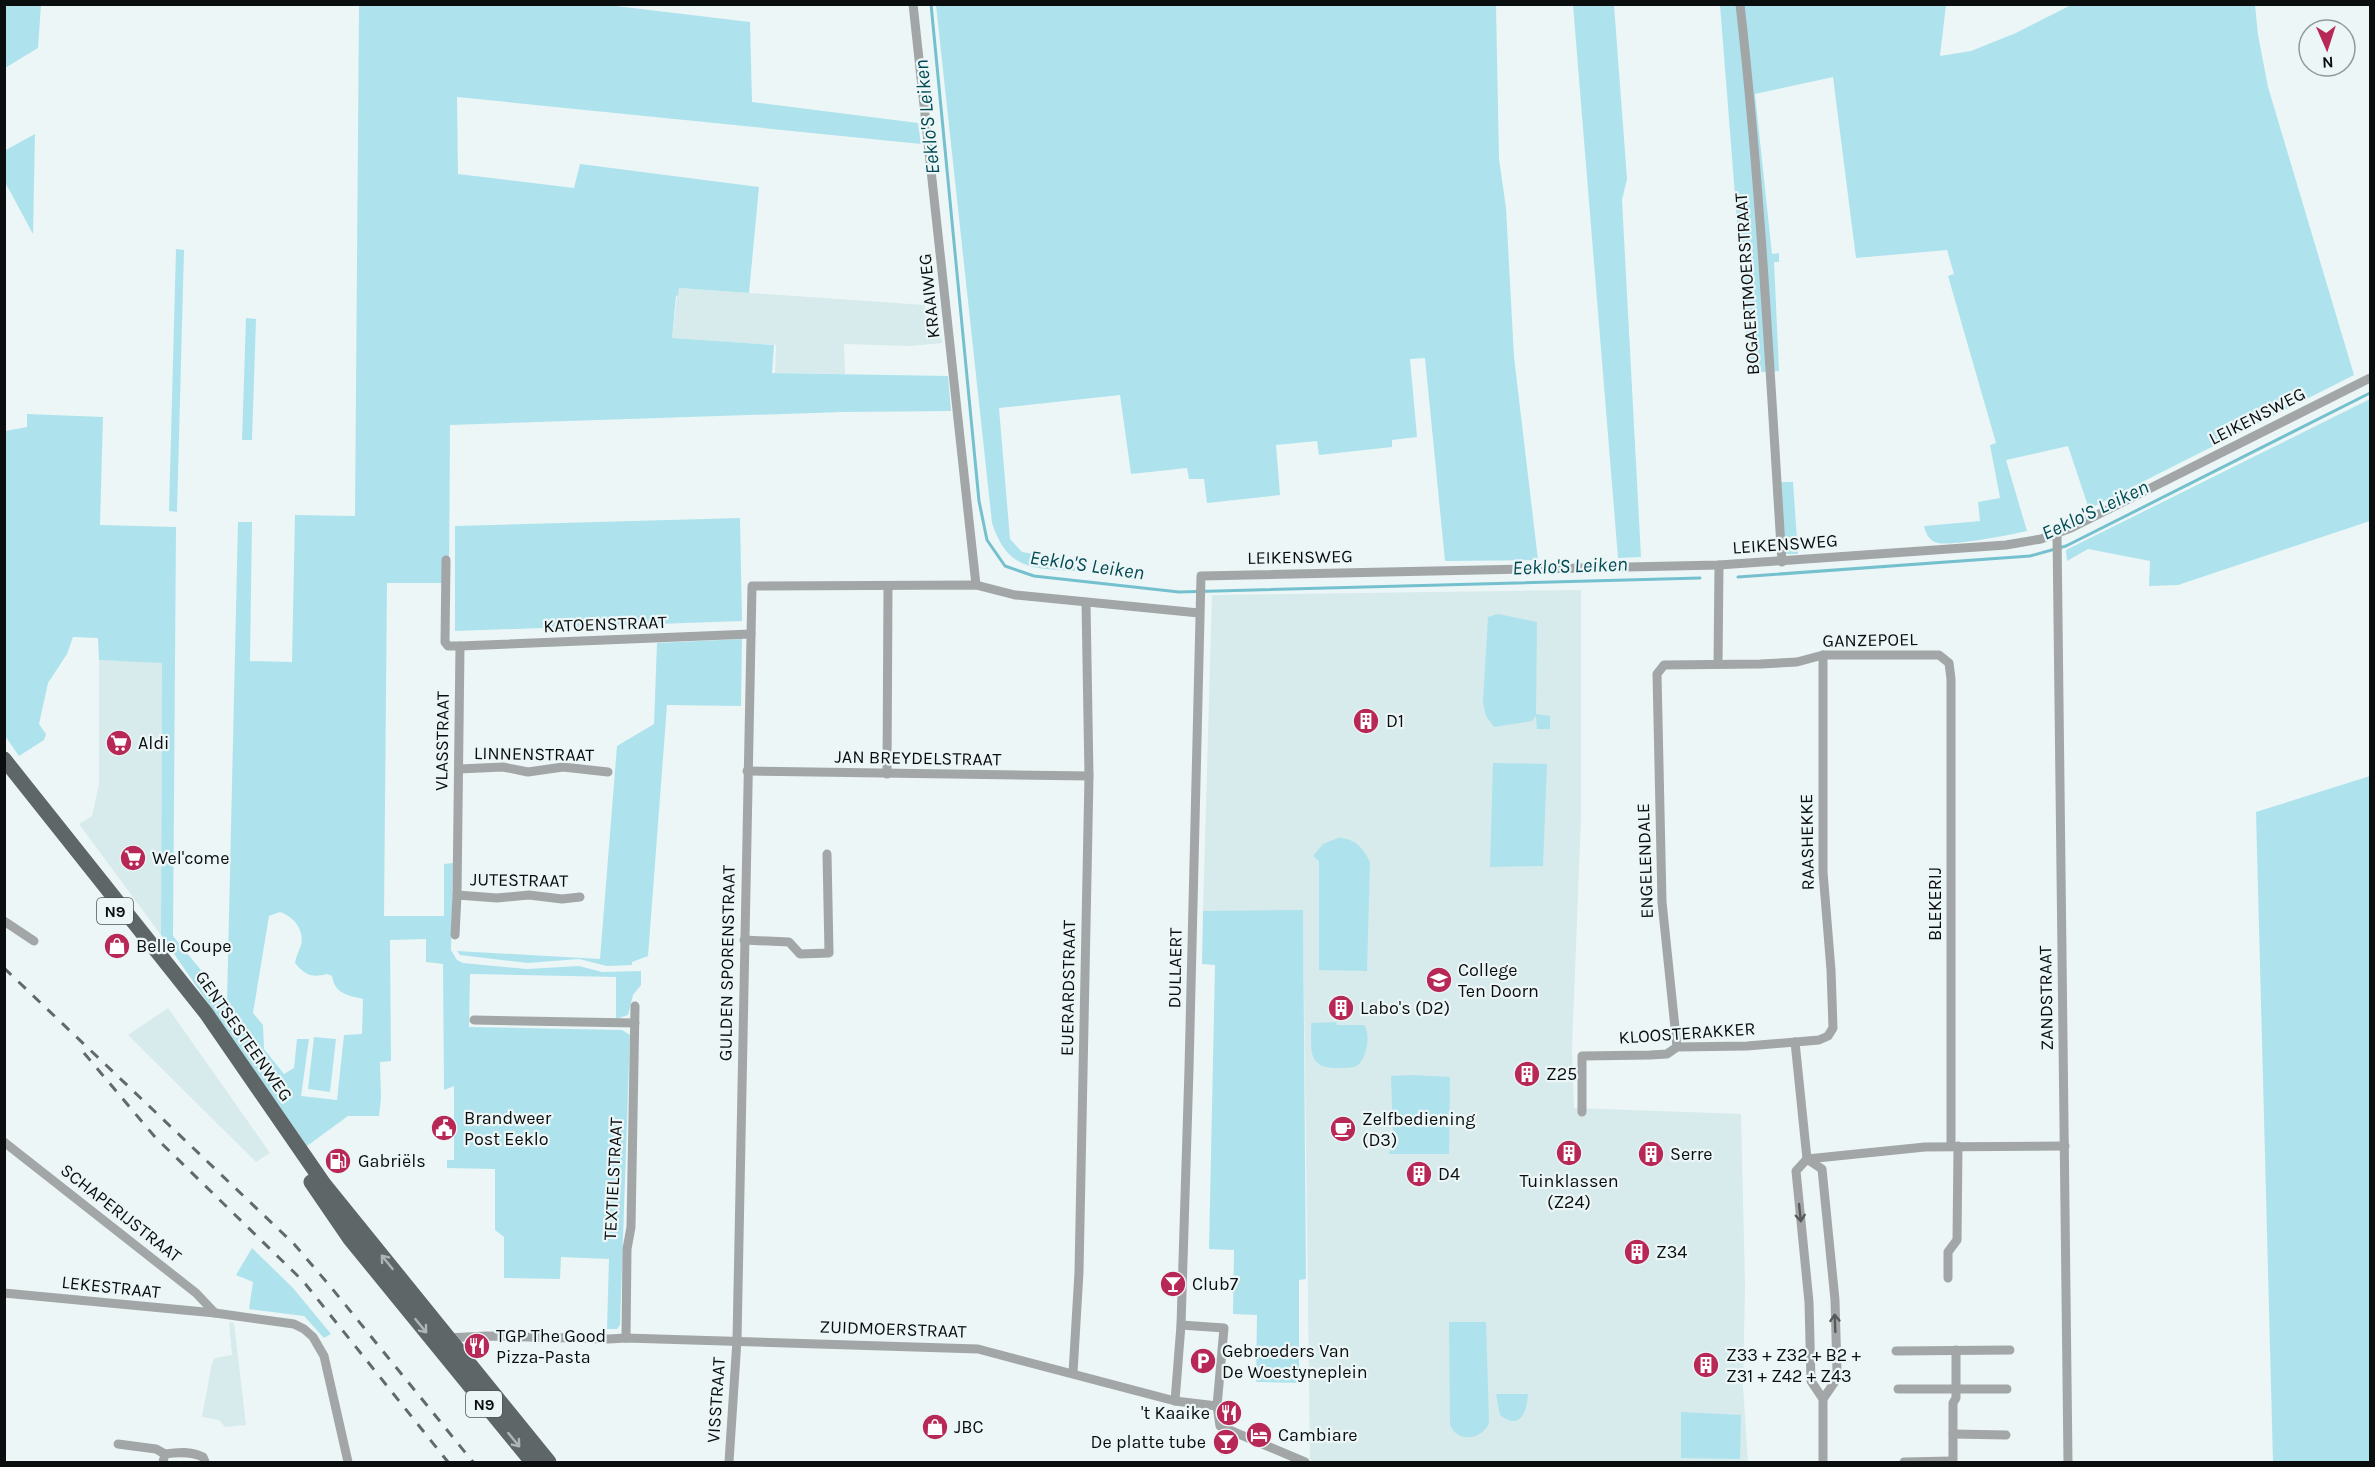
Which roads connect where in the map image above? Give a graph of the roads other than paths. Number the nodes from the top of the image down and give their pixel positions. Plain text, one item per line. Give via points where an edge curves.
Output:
1 (914, 4) edge
2 (1740, 4) edge
3 (2370, 378) edge
4 (2058, 537) junction
5 (446, 560) dead end
6 (1782, 562) junction
7 (1719, 565) junction
8 (976, 585) junction
9 (888, 586) junction
10 (1086, 603) junction
11 (1199, 613) junction
12 (751, 634) junction
13 (460, 646) junction
14 (1823, 655) junction
15 (1949, 663) joint
16 (1718, 664) junction
17 (1657, 674) joint
18 (4, 759) edge
19 (459, 769) junction
20 (747, 771) junction
21 (4, 772) edge
22 (608, 772) dead end
23 (887, 774) junction
24 (1089, 776) junction
25 (828, 854) dead end
26 (458, 895) junction
27 (580, 897) dead end
28 (4, 921) edge
29 (455, 935) dead end
30 (744, 940) junction
31 (34, 941) dead end
32 (635, 1006) dead end
33 (474, 1020) dead end
34 (635, 1023) junction
35 (1833, 1028) joint
36 (1795, 1042) junction
37 (1677, 1047) junction
38 (1582, 1112) dead end
39 (4, 1142) edge
40 (1955, 1146) junction
41 (2065, 1146) junction
42 (1807, 1159) junction
43 (1948, 1278) dead end
44 (4, 1293) edge
45 (215, 1314) junction
46 (1181, 1325) junction
47 (626, 1338) junction
48 (737, 1340) junction
49 (443, 1341) junction
50 (1956, 1350) junction
51 (2010, 1350) dead end
52 (1896, 1351) dead end
53 (1072, 1373) junction
54 (1898, 1389) dead end
55 (1956, 1389) junction
56 (2007, 1389) dead end
57 (1823, 1399) junction
58 (1176, 1401) junction
59 (1217, 1406) junction
60 (1953, 1434) junction
61 (2006, 1435) dead end
62 (118, 1444) dead end
63 (164, 1458) edge
64 (205, 1462) edge
65 (348, 1462) edge
66 (532, 1462) edge
67 (549, 1462) edge
68 (729, 1462) edge
69 (1302, 1462) edge
70 (1823, 1462) edge
71 (1904, 1462) edge
72 (1952, 1462) edge
73 (2068, 1462) edge

1 - 8 street, KRAAIWEG
2 - 6 street, BOGAERTMOERSTRAAT via 1761,234
3 - 4 street, LEIKENSWEG
4 - 6 street, LEIKENSWEG via 2007,545
4 - 41 street, ZANDSTRAAT
5 - 13 street via 445,642 448,646
6 - 7 street, LEIKENSWEG
7 - 11 street, LEIKENSWEG via 1201,576
7 - 16 street
8 - 9 street
8 - 10 street via 1015,595
9 - 12 street, GULDEN SPORENSTRAAT via 752,586
9 - 23 street
10 - 11 street
10 - 24 street, EUERARDSTRAAT
11 - 46 street, DULLAERT
12 - 13 street, KATOENSTRAAT
12 - 20 street, GULDEN SPORENSTRAAT
13 - 19 street, VLASSTRAAT
14 - 15 street, GANZEPOEL via 1940,655
14 - 16 street, GANZEPOEL via 1797,662
14 - 35 street, RAASHEKKE via 1823,872
15 - 40 street, BLEKERIJ
16 - 17 street, GANZEPOEL via 1664,665
17 - 37 street, ENGELENDALE via 1662,902
49 -> 18 main road, GENTSESTEENWEG / N9 via 324,1184 206,1013
19 - 22 street, LINNENSTRAAT via 503,767 528,772 563,767
19 - 26 street, VLASSTRAAT
20 - 23 street, JAN BREYDELSTRAAT
20 - 30 street, GULDEN SPORENSTRAAT
21 -> 49 main road, GENTSESTEENWEG / N9 via 176,987 341,1227
23 - 24 street, JAN BREYDELSTRAAT
24 - 53 street, EUERARDSTRAAT via 1079,1272
25 - 30 street via 829,953 800,954 789,942
26 - 27 street, JUTESTRAAT
26 - 29 street, VLASSTRAAT
28 - 31 street
30 - 48 street, GULDEN SPORENSTRAAT
32 - 34 street, TEXTIELSTRAAT
33 - 34 street
34 - 47 street, TEXTIELSTRAAT
35 - 36 street, KLOOSTERAKKER via 1819,1040
36 - 37 street, KLOOSTERAKKER
36 - 42 street
37 - 38 street, KLOOSTERAKKER via 1667,1054 1582,1056
39 - 45 street, SCHAPERIJSTRAAT via 196,1293
40 - 41 street
40 - 42 street
40 - 43 street, BLEKERIJ via 1957,1240 1948,1252
41 - 73 street, ZANDSTRAAT
42 -> 57 street via 1796,1171 1809,1302 1811,1381
57 -> 42 street via 1836,1380 1835,1300 1822,1169
44 - 45 street, LEKESTRAAT
45 - 65 street, LEKESTRAAT via 294,1324 313,1337 324,1356
46 - 58 street
46 - 59 street via 1224,1328
47 - 48 street, ZUIDMOERSTRAAT
47 - 49 street, ZUIDMOERSTRAAT via 510,1336
48 - 53 street, ZUIDMOERSTRAAT via 978,1348
48 - 68 street, VISSTRAAT
49 -> 66 main road, N9
49 - 67 main road, N9
50 - 51 street
50 - 52 street
50 - 55 street
53 - 58 street, ZUIDMOERSTRAAT
54 - 55 street
55 - 56 street
55 - 60 street
57 - 70 street
58 - 59 street, ZUIDMOERSTRAAT
59 - 69 street via 1220,1426
60 - 61 street
60 - 72 street
62 - 63 street via 156,1449
63 - 64 street via 196,1454
71 - 72 street

